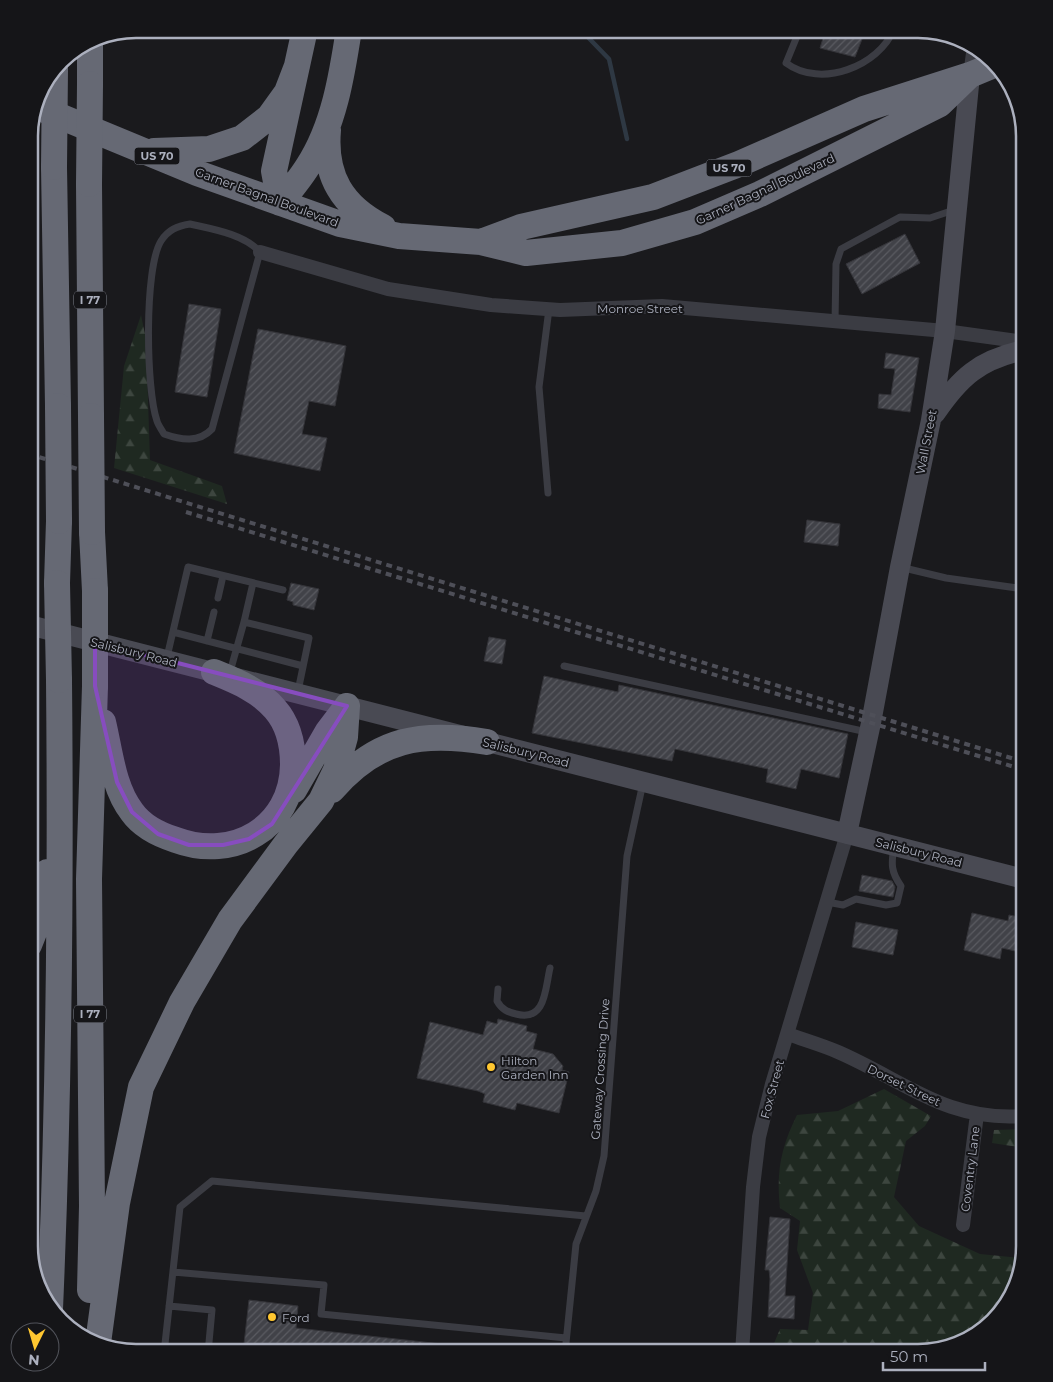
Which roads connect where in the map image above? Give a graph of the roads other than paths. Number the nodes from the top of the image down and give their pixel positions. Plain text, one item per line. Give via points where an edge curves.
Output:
1 (303, 38) edge
2 (348, 38) edge
3 (796, 38) edge
4 (890, 38) edge
5 (90, 49) edge
6 (973, 55) edge
7 (297, 66) junction
8 (988, 68) edge
9 (970, 75) junction
10 (55, 80) edge
11 (41, 109) edge
12 (329, 124) junction
13 (145, 151) junction
14 (280, 203) junction
15 (957, 210) junction
16 (399, 236) junction
17 (481, 242) junction
18 (260, 252) junction
19 (549, 309) junction
20 (835, 322) junction
21 (945, 332) junction
22 (1016, 341) edge
23 (1016, 353) edge
24 (931, 420) junction
25 (548, 493) dead end
26 (900, 567) junction
27 (223, 576) junction
28 (253, 583) junction
29 (1016, 588) edge
30 (282, 590) dead end
31 (218, 598) dead end
32 (214, 612) dead end
33 (244, 622) junction
34 (38, 627) edge
35 (173, 632) junction
36 (207, 641) junction
37 (236, 649) junction
38 (166, 660) junction
39 (303, 666) junction
40 (564, 666) dead end
41 (222, 674) junction
42 (95, 686) junction
43 (298, 694) junction
44 (347, 706) junction
45 (59, 729) junction
46 (869, 733) junction
47 (487, 742) junction
48 (643, 782) junction
49 (287, 801) junction
50 (321, 801) junction
51 (846, 834) junction
52 (894, 846) junction
53 (1016, 877) edge
54 (827, 902) junction
55 (38, 922) edge
56 (550, 968) dead end
57 (498, 988) dead end
58 (788, 1034) junction
59 (977, 1114) junction
60 (1016, 1116) edge
61 (586, 1216) junction
62 (963, 1225) dead end
63 (173, 1272) junction
64 (51, 1295) edge
65 (169, 1306) junction
66 (89, 1332) edge
67 (99, 1337) edge
68 (566, 1338) junction
69 (165, 1344) edge
70 (209, 1344) edge
71 (566, 1344) edge
72 (743, 1344) edge

1 - 7 highway
2 - 12 highway
3 - 4 lane via 786,63 808,74 822,76 852,67 878,54
5 - 42 highway, I 77, bridge
6 - 9 street, Wall Street
7 - 13 highway via 287,92 269,117 242,138 209,149
7 - 14 highway via 274,171
8 - 9 highway, Garner Bagnal Boulevard / US 70
9 - 15 street, Wall Street
9 - 17 highway, Garner Bagnal Boulevard / US 70 via 864,109 739,164 653,197 521,227
9 - 17 highway, Garner Bagnal Boulevard / US 70 via 940,104 760,194 695,222 622,243 572,250 526,253
10 - 45 highway, I 77, bridge
11 - 13 highway, Garner Bagnal Boulevard / US 70
12 - 14 highway via 309,166
12 - 16 highway via 326,150 332,176 344,199 363,217
13 - 14 highway, Garner Bagnal Boulevard / US 70
14 - 16 highway, Garner Bagnal Boulevard / US 70 via 340,224
15 - 20 lane via 930,218 900,217 841,249 836,264
15 - 21 street, Wall Street
16 - 17 highway, Garner Bagnal Boulevard / US 70
18 - 18 lane via 212,429 205,437 194,439 164,434 157,421 152,395 148,332 153,268 161,241 174,227 190,224 253,244
18 - 19 street, Monroe Street via 388,289
19 - 20 street, Monroe Street via 662,306
19 - 25 lane via 539,386
20 - 21 street, Monroe Street
21 - 22 street, Monroe Street
21 - 24 street, Wall Street
23 - 24 street via 981,364 954,387
24 - 26 street, Wall Street
26 - 29 lane via 946,578
26 - 46 street, Wall Street
27 - 28 lane
27 - 31 lane
27 - 35 lane via 188,567
28 - 30 lane
28 - 33 lane
32 - 36 lane
33 - 37 lane
33 - 39 lane via 310,638
34 - 38 street, Salisbury Road
35 - 36 lane
35 - 38 lane
36 - 37 lane
37 - 39 lane
37 - 41 lane
38 - 41 street, Salisbury Road
39 - 43 lane
40 - 46 lane
41 - 43 street, Salisbury Road
41 - 49 highway via 246,686 275,708 287,727 293,748 292,784
42 - 49 highway via 117,782 132,812 158,834 189,845 222,846 249,839 272,824
42 - 66 highway, I 77 via 89,879 92,1206
43 - 44 street, Salisbury Road
44 - 47 street, Salisbury Road
44 - 49 highway via 328,731
44 - 50 highway via 346,737 336,770
45 - 55 highway via 54,822
45 - 64 highway, I 77 via 58,1120
46 - 51 street, Wall Street
47 - 48 street, Salisbury Road
47 - 50 highway via 460,737 414,738 378,750 347,772
48 - 51 street, Salisbury Road
48 - 61 lane, Gateway Crossing Drive via 627,856 604,1156
50 - 67 highway via 230,920 182,1002 141,1087 116,1202
51 - 52 street, Salisbury Road
51 - 54 street, Fox Street
52 - 53 street, Salisbury Road
52 - 54 lane via 890,865 902,886 897,903 886,905 856,899 843,905
54 - 58 street, Fox Street
56 - 57 lane via 540,1008 533,1015 523,1016 504,1010 497,1002
58 - 59 street, Dorset Street via 838,1052 930,1100
58 - 72 street, Fox Street via 759,1137
59 - 60 street, Dorset Street
59 - 62 street, Coventry Lane
61 - 63 lane via 212,1181 180,1207
61 - 68 lane, Gateway Crossing Drive via 576,1244
63 - 65 lane
63 - 68 lane via 324,1285 321,1314
65 - 69 lane
65 - 70 lane via 212,1310
68 - 71 lane, Gateway Crossing Drive

